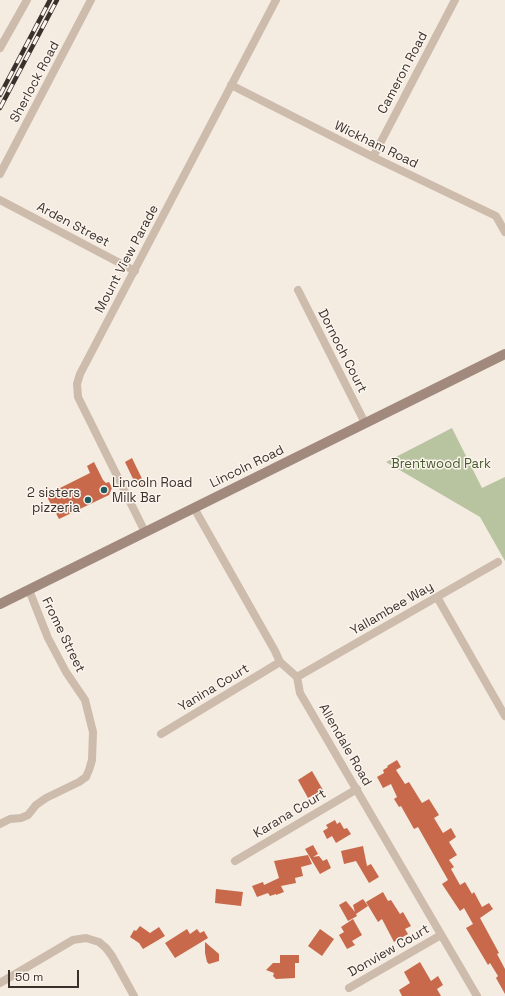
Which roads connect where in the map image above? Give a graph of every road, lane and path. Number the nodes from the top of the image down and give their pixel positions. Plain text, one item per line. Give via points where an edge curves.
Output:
1 (27, 0) edge
2 (91, 0) edge
3 (276, 0) edge
4 (455, 0) edge
5 (0, 48) edge
6 (231, 85) junction
7 (373, 157) junction
8 (0, 174) edge
9 (0, 200) edge
10 (504, 228) edge
11 (135, 271) junction
12 (298, 290) dead end
13 (505, 354) edge
14 (365, 422) junction
15 (194, 508) junction
16 (145, 532) junction
17 (498, 562) dead end
18 (29, 590) junction
19 (437, 597) junction
20 (0, 604) edge
21 (280, 662) junction
22 (297, 677) junction
23 (505, 716) edge
24 (161, 734) dead end
25 (357, 789) junction
26 (0, 824) edge
27 (235, 860) dead end
28 (441, 935) junction
29 (0, 983) edge
30 (349, 988) dead end
31 (134, 996) edge
32 (477, 996) edge

1 - 5 street
2 - 8 street, Sherlock Road
3 - 6 street, Mount View Parade
4 - 7 street, Cameron Road
6 - 7 street, Wickham Road
6 - 11 street, Mount View Parade
7 - 10 street, Wickham Road via 496,216
9 - 11 street, Arden Street
11 - 16 street, Mount View Parade via 80,374 77,390 78,397
12 - 14 street, Dornoch Court
13 - 14 main road, Lincoln Road
14 - 15 main road, Lincoln Road
15 - 16 main road, Lincoln Road
15 - 21 street
16 - 18 main road, Lincoln Road
17 - 19 street, Yallambee Way
18 - 20 main road, Lincoln Road
18 - 26 street, Frome Street via 48,638 85,700 93,732 92,760 86,777 80,782 46,798 28,815
19 - 22 street, Yallambee Way
19 - 23 street
21 - 22 street
21 - 24 street, Yanina Court
22 - 25 street, Allendale Road via 300,693
25 - 27 street, Karana Court
25 - 28 street, Allendale Road
28 - 30 street, Donview Court
28 - 32 street, Allendale Road
29 - 31 street via 73,940 86,938 99,942 112,956

